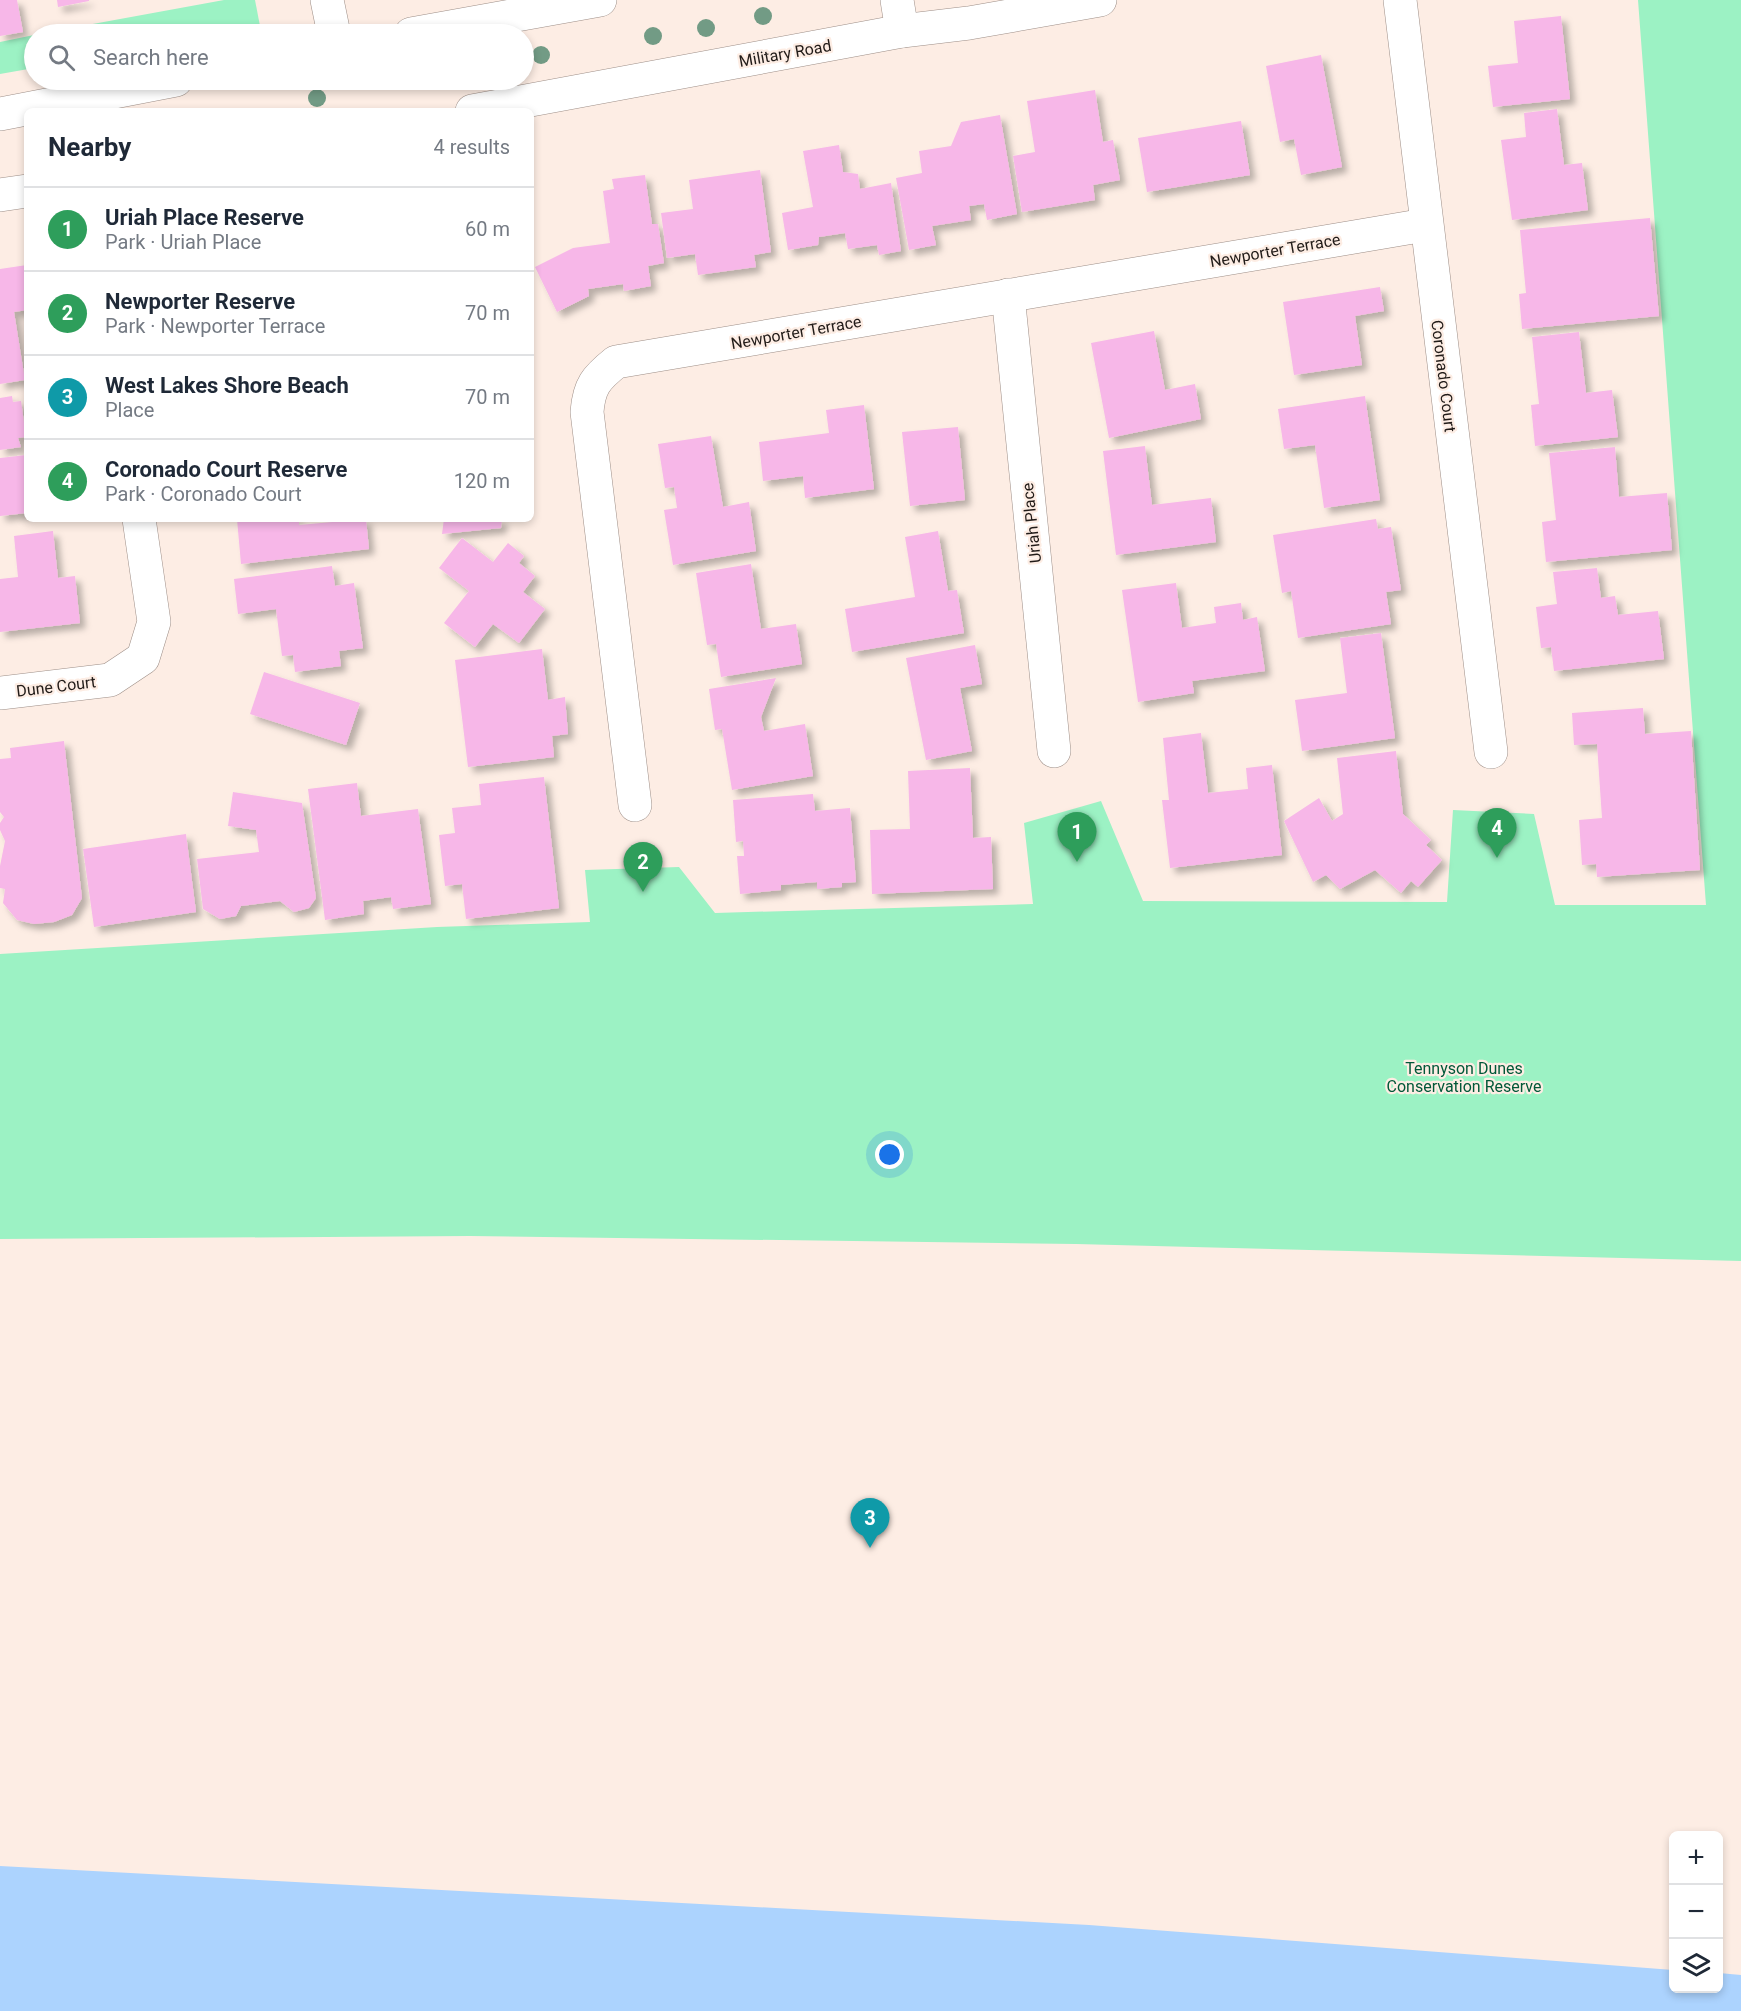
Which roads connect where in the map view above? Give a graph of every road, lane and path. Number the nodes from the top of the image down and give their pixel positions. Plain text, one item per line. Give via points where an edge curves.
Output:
1 (327, 0) edge
2 (600, 0) edge
3 (1100, 0) edge
4 (1400, 0) edge
5 (900, 16) edge
6 (332, 24) edge
7 (467, 24) edge
8 (124, 90) edge
9 (31, 108) edge
10 (486, 108) edge
11 (24, 109) edge
12 (0, 114) edge
13 (24, 191) edge
14 (0, 195) edge
15 (1425, 225) junction
16 (1008, 295) junction
17 (139, 522) edge
18 (0, 693) edge
19 (1054, 751) dead end
20 (1491, 752) dead end
21 (634, 805) dead end

1 - 6 street
2 - 7 street
3 - 5 street, Military Road via 969,23
4 - 15 street, Coronado Court
5 - 10 street, Military Road
8 - 9 street
11 - 12 street
13 - 14 street
15 - 16 street, Newporter Terrace
15 - 20 street, Coronado Court
16 - 19 street, Uriah Place
16 - 21 street, Newporter Terrace via 616,362 598,377 588,395 587,412
17 - 18 street, Dune Court via 154,622 143,658 110,680

